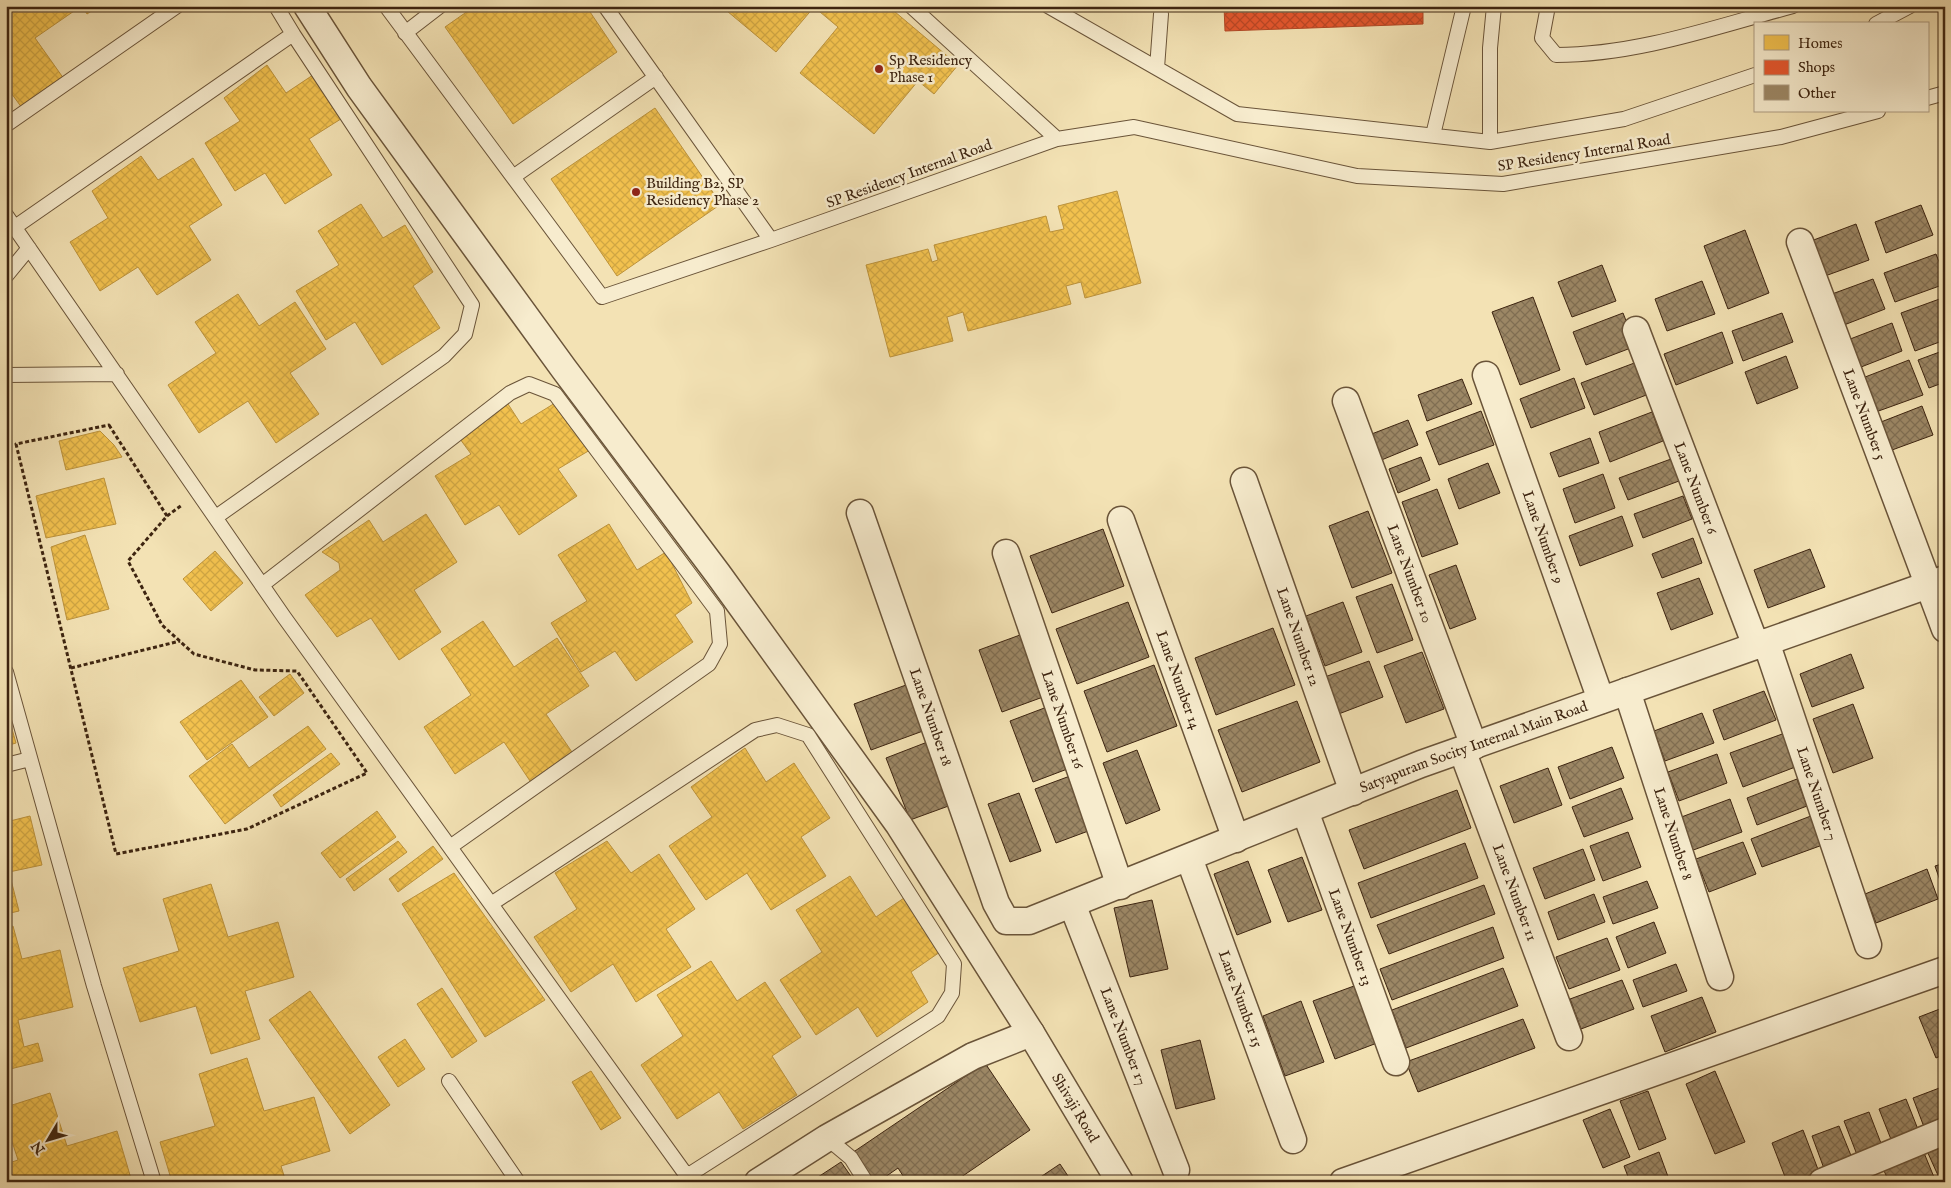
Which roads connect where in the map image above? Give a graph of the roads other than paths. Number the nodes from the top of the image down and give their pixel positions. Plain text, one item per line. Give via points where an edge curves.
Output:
1 (177, 6) edge
2 (276, 6) edge
3 (307, 6) edge
4 (386, 6) edge
5 (440, 6) edge
6 (604, 6) edge
7 (911, 6) edge
8 (1048, 6) edge
9 (1464, 6) edge
10 (1494, 6) edge
11 (1548, 6) edge
12 (1793, 6) edge
13 (1910, 6) edge
14 (1161, 14) dead end
15 (1880, 22) edge
16 (405, 33) junction
17 (293, 34) junction
18 (1157, 68) junction
19 (1754, 75) edge
20 (656, 78) junction
21 (1945, 94) edge
22 (1928, 98) edge
23 (1874, 112) edge
24 (6, 125) edge
25 (1433, 135) junction
26 (1057, 139) junction
27 (1490, 142) junction
28 (513, 177) junction
29 (6, 215) edge
30 (15, 227) junction
31 (772, 240) junction
32 (1800, 242) dead end
33 (30, 248) junction
34 (6, 276) edge
35 (1636, 330) dead end
36 (117, 374) junction
37 (6, 375) edge
38 (1486, 375) dead end
39 (1346, 401) dead end
40 (1244, 481) dead end
41 (860, 512) dead end
42 (216, 518) junction
43 (1121, 520) dead end
44 (1006, 553) dead end
45 (1937, 582) edge
46 (262, 585) junction
47 (1945, 629) edge
48 (1761, 644) junction
49 (6, 672) edge
50 (1627, 691) junction
51 (1601, 700) junction
52 (1468, 748) junction
53 (30, 759) junction
54 (6, 765) edge
55 (1353, 792) junction
56 (1305, 811) junction
57 (1236, 839) junction
58 (450, 847) junction
59 (1189, 858) junction
60 (1120, 886) junction
61 (491, 904) junction
62 (1072, 904) junction
63 (1006, 921) joint
64 (1868, 945) dead end
65 (1945, 970) edge
66 (1720, 977) dead end
67 (1031, 1033) junction
68 (1569, 1037) dead end
69 (1396, 1062) dead end
70 (448, 1081) dead end
71 (1945, 1131) edge
72 (828, 1138) junction
73 (1293, 1140) dead end
74 (1176, 1170) dead end
75 (154, 1182) edge
76 (518, 1182) edge
77 (758, 1182) edge
78 (866, 1182) edge
79 (1120, 1182) edge
80 (1342, 1182) edge
81 (1822, 1182) edge

1 - 24 lane
2 - 17 lane
3 - 67 street, Shivaji Road via 365,96 899,825
4 - 16 lane, SP Residency Internal Road
5 - 16 lane
6 - 20 lane
7 - 26 lane
8 - 18 lane
9 - 25 lane
10 - 27 lane via 1490,48
11 - 12 lane via 1542,38 1556,55 1589,55 1642,47
13 - 15 lane
14 - 18 lane
16 - 28 lane, SP Residency Internal Road
17 - 30 lane
17 - 42 lane via 472,305 465,334 444,356
18 - 25 lane via 1237,114
19 - 27 lane via 1624,119
20 - 28 lane
20 - 31 lane
21 - 22 lane
23 - 26 lane, SP Residency Internal Road via 1781,137 1503,184 1357,176 1134,127
25 - 27 lane
26 - 31 lane, SP Residency Internal Road
28 - 31 lane, SP Residency Internal Road via 602,297
29 - 30 lane
30 - 33 lane
32 - 45 street, Lane Number 5
33 - 34 lane
33 - 36 lane
35 - 48 street, Lane Number 6
36 - 37 lane
36 - 42 lane
38 - 51 street, Lane Number 9
39 - 52 street, Lane Number 10
40 - 55 street, Lane Number 12
41 - 63 street, Lane Number 18 via 996,903
42 - 46 lane
43 - 57 street, Lane Number 14
44 - 60 street, Lane Number 16
45 - 47 street, Lane Number 5
45 - 48 street, Satyapuram Socity Internal Main Road
46 - 58 lane
46 - 58 lane via 510,392 529,384 555,394 717,611 720,644 709,664
48 - 50 street, Satyapuram Socity Internal Main Road
48 - 64 street, Lane Number 7
49 - 53 lane
50 - 51 street, Satyapuram Socity Internal Main Road
50 - 66 street, Lane Number 8
51 - 52 street, Satyapuram Socity Internal Main Road
52 - 55 street, Satyapuram Socity Internal Main Road
52 - 68 street, Lane Number 11
53 - 54 lane
53 - 75 lane
55 - 56 street, Satyapuram Socity Internal Main Road
56 - 57 street, Satyapuram Socity Internal Main Road
56 - 69 street, Lane Number 13
57 - 59 street, Satyapuram Socity Internal Main Road
58 - 61 lane
59 - 60 street, Satyapuram Socity Internal Main Road
59 - 73 street, Lane Number 15
60 - 62 street, Satyapuram Socity Internal Main Road
61 - 61 lane via 755,730 777,725 808,735 954,964 952,993 938,1016 688,1176
62 - 63 street, Satyapuram Socity Internal Main Road via 1029,921
62 - 74 street, Lane Number 17
65 - 80 street
67 - 72 street via 973,1056
67 - 79 street, Shivaji Road
70 - 76 lane
71 - 81 street
72 - 77 street
72 - 78 lane via 850,1158

